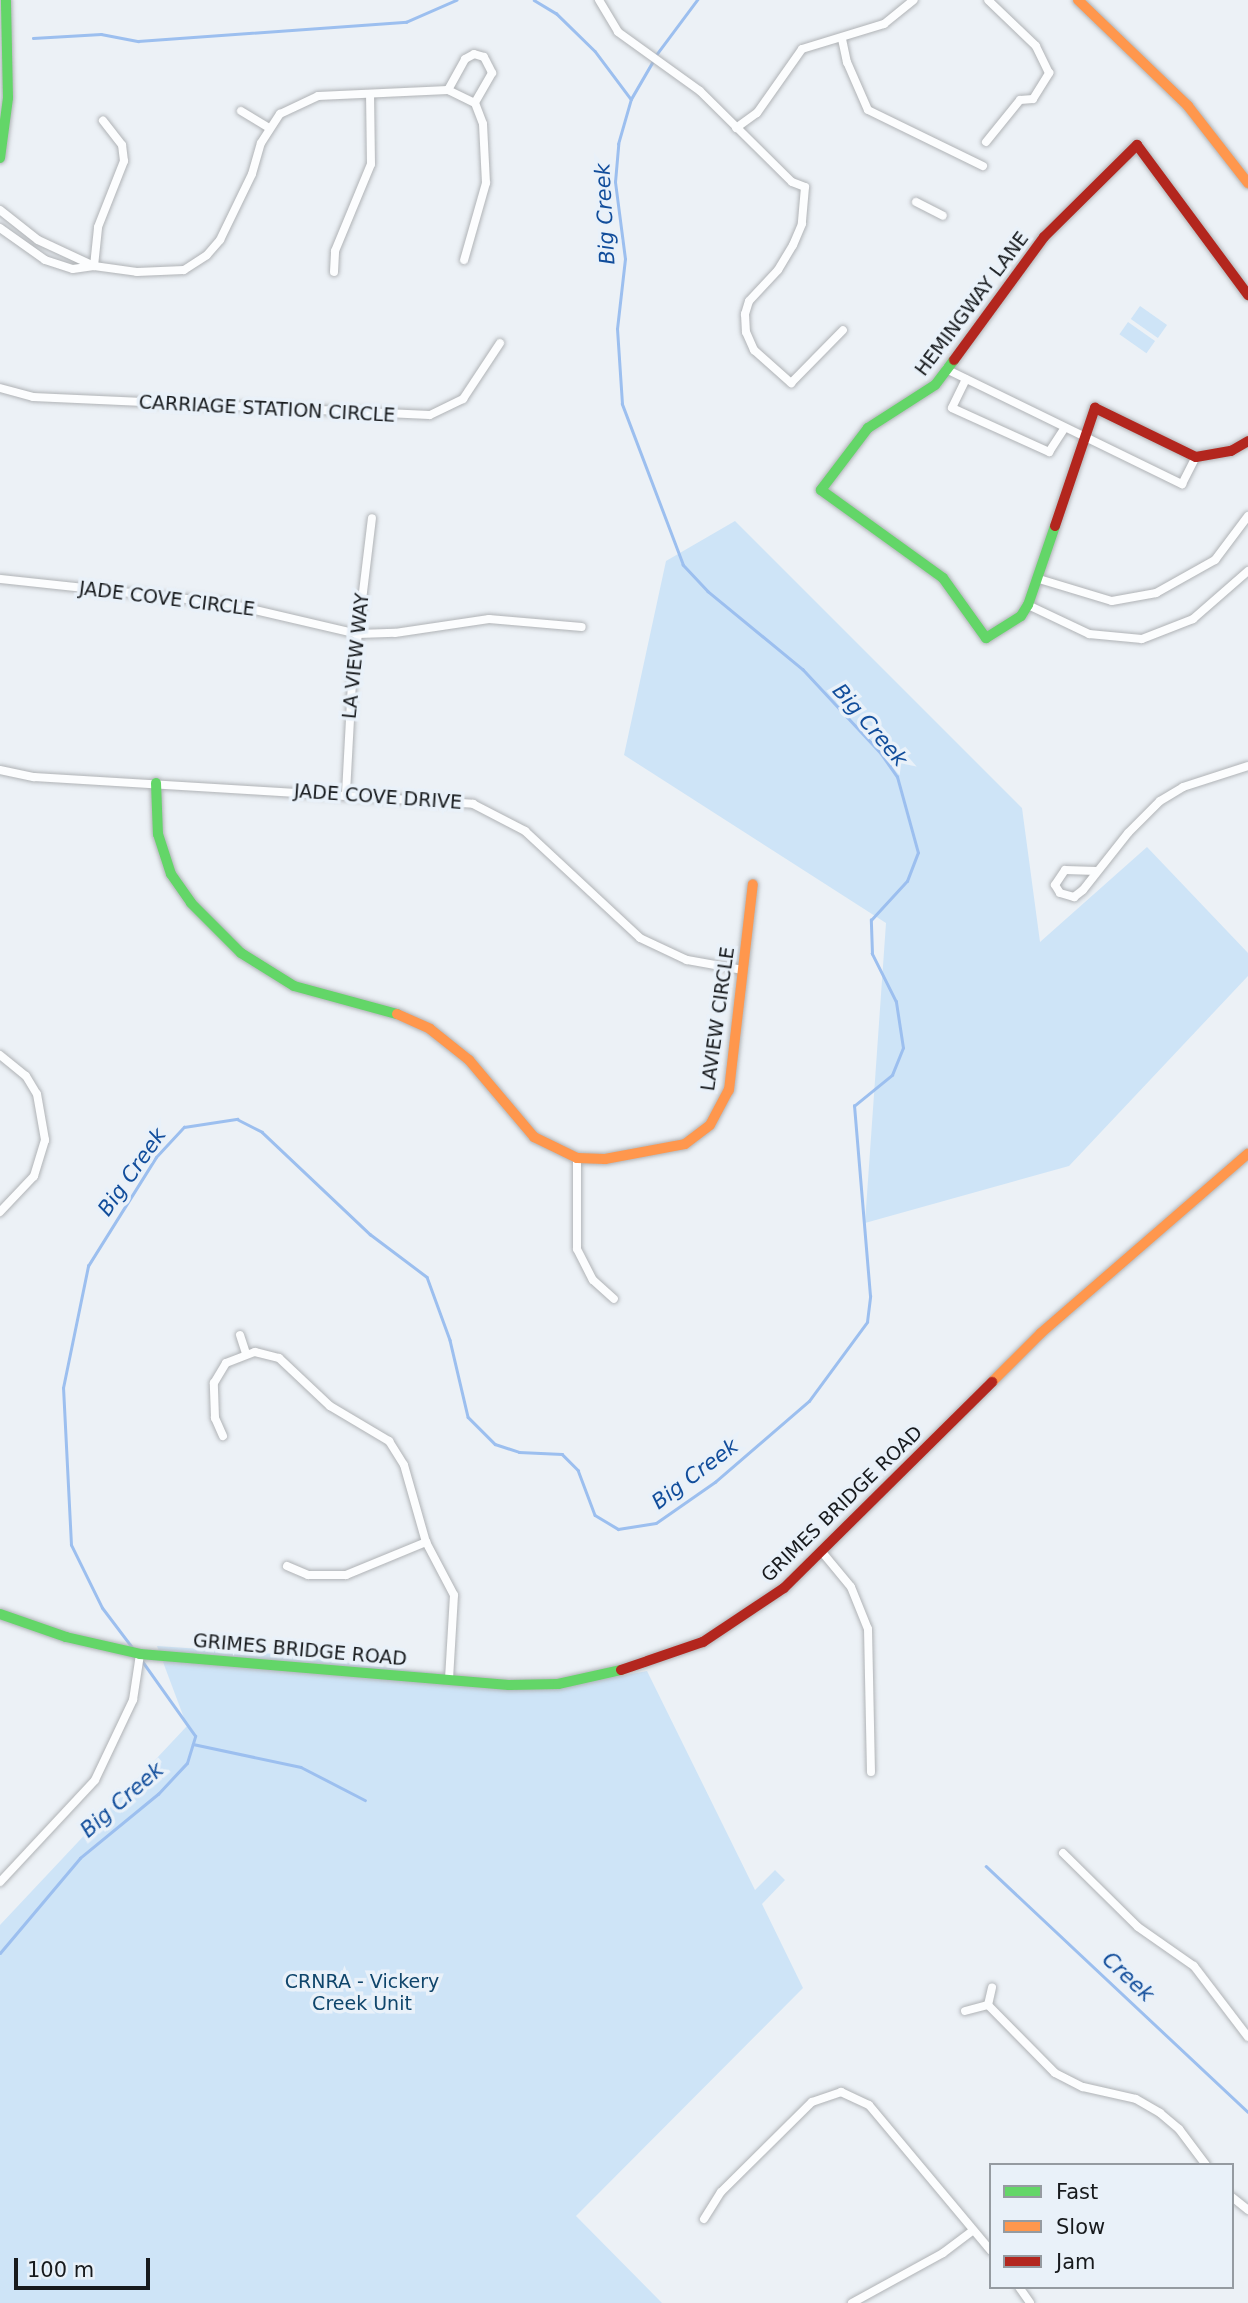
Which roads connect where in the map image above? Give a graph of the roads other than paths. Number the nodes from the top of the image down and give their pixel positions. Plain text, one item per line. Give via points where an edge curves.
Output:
1 (6, 0) edge
2 (599, 0) edge
3 (914, 0) edge
4 (988, 0) edge
5 (1078, 0) edge
6 (842, 39) junction
7 (448, 90) junction
8 (370, 95) junction
9 (475, 103) junction
10 (241, 111) dead end
11 (103, 121) dead end
12 (269, 128) junction
13 (736, 128) junction
14 (986, 142) dead end
15 (0, 158) edge
16 (983, 166) dead end
17 (1248, 183) edge
18 (916, 202) dead end
19 (0, 210) edge
20 (943, 216) dead end
21 (0, 228) edge
22 (28, 232) junction
23 (20, 242) junction
24 (46, 244) junction
25 (39, 256) junction
26 (464, 260) dead end
27 (94, 266) junction
28 (334, 272) dead end
29 (1247, 288) edge
30 (843, 330) dead end
31 (500, 343) dead end
32 (946, 369) junction
33 (966, 379) junction
34 (0, 388) edge
35 (1064, 429) junction
36 (1083, 436) junction
37 (1248, 442) edge
38 (1196, 457) junction
39 (1248, 516) edge
40 (372, 519) dead end
41 (1248, 571) edge
42 (0, 579) edge
43 (1039, 579) junction
44 (1028, 605) junction
45 (582, 627) dead end
46 (358, 634) junction
47 (1248, 766) edge
48 (0, 770) edge
49 (156, 783) junction
50 (346, 793) junction
51 (1097, 872) junction
52 (753, 884) dead end
53 (743, 970) junction
54 (0, 1055) edge
55 (1248, 1154) edge
56 (578, 1158) junction
57 (0, 1212) edge
58 (614, 1299) dead end
59 (240, 1335) dead end
60 (246, 1353) junction
61 (223, 1436) dead end
62 (426, 1542) junction
63 (822, 1552) junction
64 (287, 1566) dead end
65 (0, 1614) edge
66 (139, 1654) junction
67 (449, 1680) junction
68 (872, 1772) dead end
69 (1063, 1853) dead end
70 (0, 1882) edge
71 (992, 1987) dead end
72 (988, 2005) junction
73 (965, 2011) dead end
74 (1248, 2037) edge
75 (1205, 2163) edge
76 (1234, 2199) edge
77 (1248, 2210) edge
78 (704, 2219) dead end
79 (972, 2231) junction
80 (989, 2249) edge
81 (852, 2303) edge

1 - 15 street via 8,98
2 - 13 street via 607,20 684,79
3 - 6 street via 884,24
4 - 14 street via 1036,46 1049,72 1033,99 1020,100
5 - 17 street via 1188,106
6 - 13 street via 802,49 757,113
6 - 16 street via 868,110
7 - 8 street via 401,89
7 - 9 street
7 - 9 street via 466,58 474,54 484,57 492,73
8 - 12 street via 305,99 280,114
8 - 28 street via 372,164 335,251
9 - 26 street via 483,124 486,183
10 - 12 street
11 - 27 street via 122,145 124,161 98,227
12 - 27 street via 247,185 220,240 207,255 171,273
13 - 30 street via 792,181 805,187 802,224 778,270 749,301 746,332 754,349 791,383
18 - 20 street
19 - 22 street
21 - 23 street
22 - 23 street
22 - 24 street
23 - 25 street
24 - 25 street
24 - 27 street
25 - 27 street via 73,269
29 - 32 street, HEMINGWAY LANE via 1137,145 1044,237
31 - 34 street, CARRIAGE STATION CIRCLE via 463,399 430,415 33,397
32 - 33 street
32 - 44 street, HEMINGWAY LANE via 925,394 868,428 821,490 943,578 986,638 1021,616
33 - 35 street
33 - 35 street via 952,408 1049,452
35 - 36 street
36 - 38 street via 1182,484
36 - 38 street, HEMINGWAY LANE via 1095,408
36 - 43 street, HEMINGWAY LANE
37 - 38 street via 1231,451
39 - 43 street via 1215,560 1156,593 1112,601
40 - 46 street, LA VIEW WAY
41 - 44 street via 1193,619 1142,639 1088,634
42 - 46 street, JADE COVE CIRCLE via 225,603
43 - 44 street, HEMINGWAY LANE
45 - 46 street, JADE COVE CIRCLE via 489,618
46 - 50 street, LA VIEW WAY
47 - 51 street via 1183,787 1160,802
48 - 49 street, JADE COVE DRIVE via 34,777
49 - 50 street, JADE COVE DRIVE
49 - 56 street, LAVIEW CIRCLE via 158,834 171,874 191,903 242,953 295,986 388,1009 430,1029 469,1060 534,1137
50 - 53 street, JADE COVE DRIVE via 452,799 491,810 525,831 640,938 687,960
51 - 51 street via 1065,870 1055,885 1060,893 1074,897
52 - 53 street, LAVIEW CIRCLE
53 - 56 street, LAVIEW CIRCLE via 729,1090 710,1125 672,1148 605,1159
54 - 57 street via 26,1076 37,1094 46,1140 34,1176
55 - 63 street, GRIMES BRIDGE ROAD via 1041,1333
56 - 58 street via 577,1249 593,1280
59 - 60 street
60 - 61 street via 226,1363 214,1383 215,1418
60 - 62 street via 279,1359 330,1406 389,1441 404,1465
62 - 64 street via 346,1575 308,1575
62 - 67 street via 454,1595
63 - 67 street, GRIMES BRIDGE ROAD via 745,1618 652,1663 558,1684
63 - 68 street via 851,1587 868,1629
65 - 66 street, GRIMES BRIDGE ROAD via 97,1646
66 - 67 street, GRIMES BRIDGE ROAD
66 - 70 street via 133,1700 95,1780
69 - 74 street via 1138,1927 1194,1966
71 - 72 street
72 - 73 street
72 - 75 street via 1055,2073 1075,2084 1136,2099 1160,2113
76 - 77 street
78 - 79 street via 721,2192 813,2102 841,2092 869,2105
79 - 80 street
79 - 81 street via 943,2253

